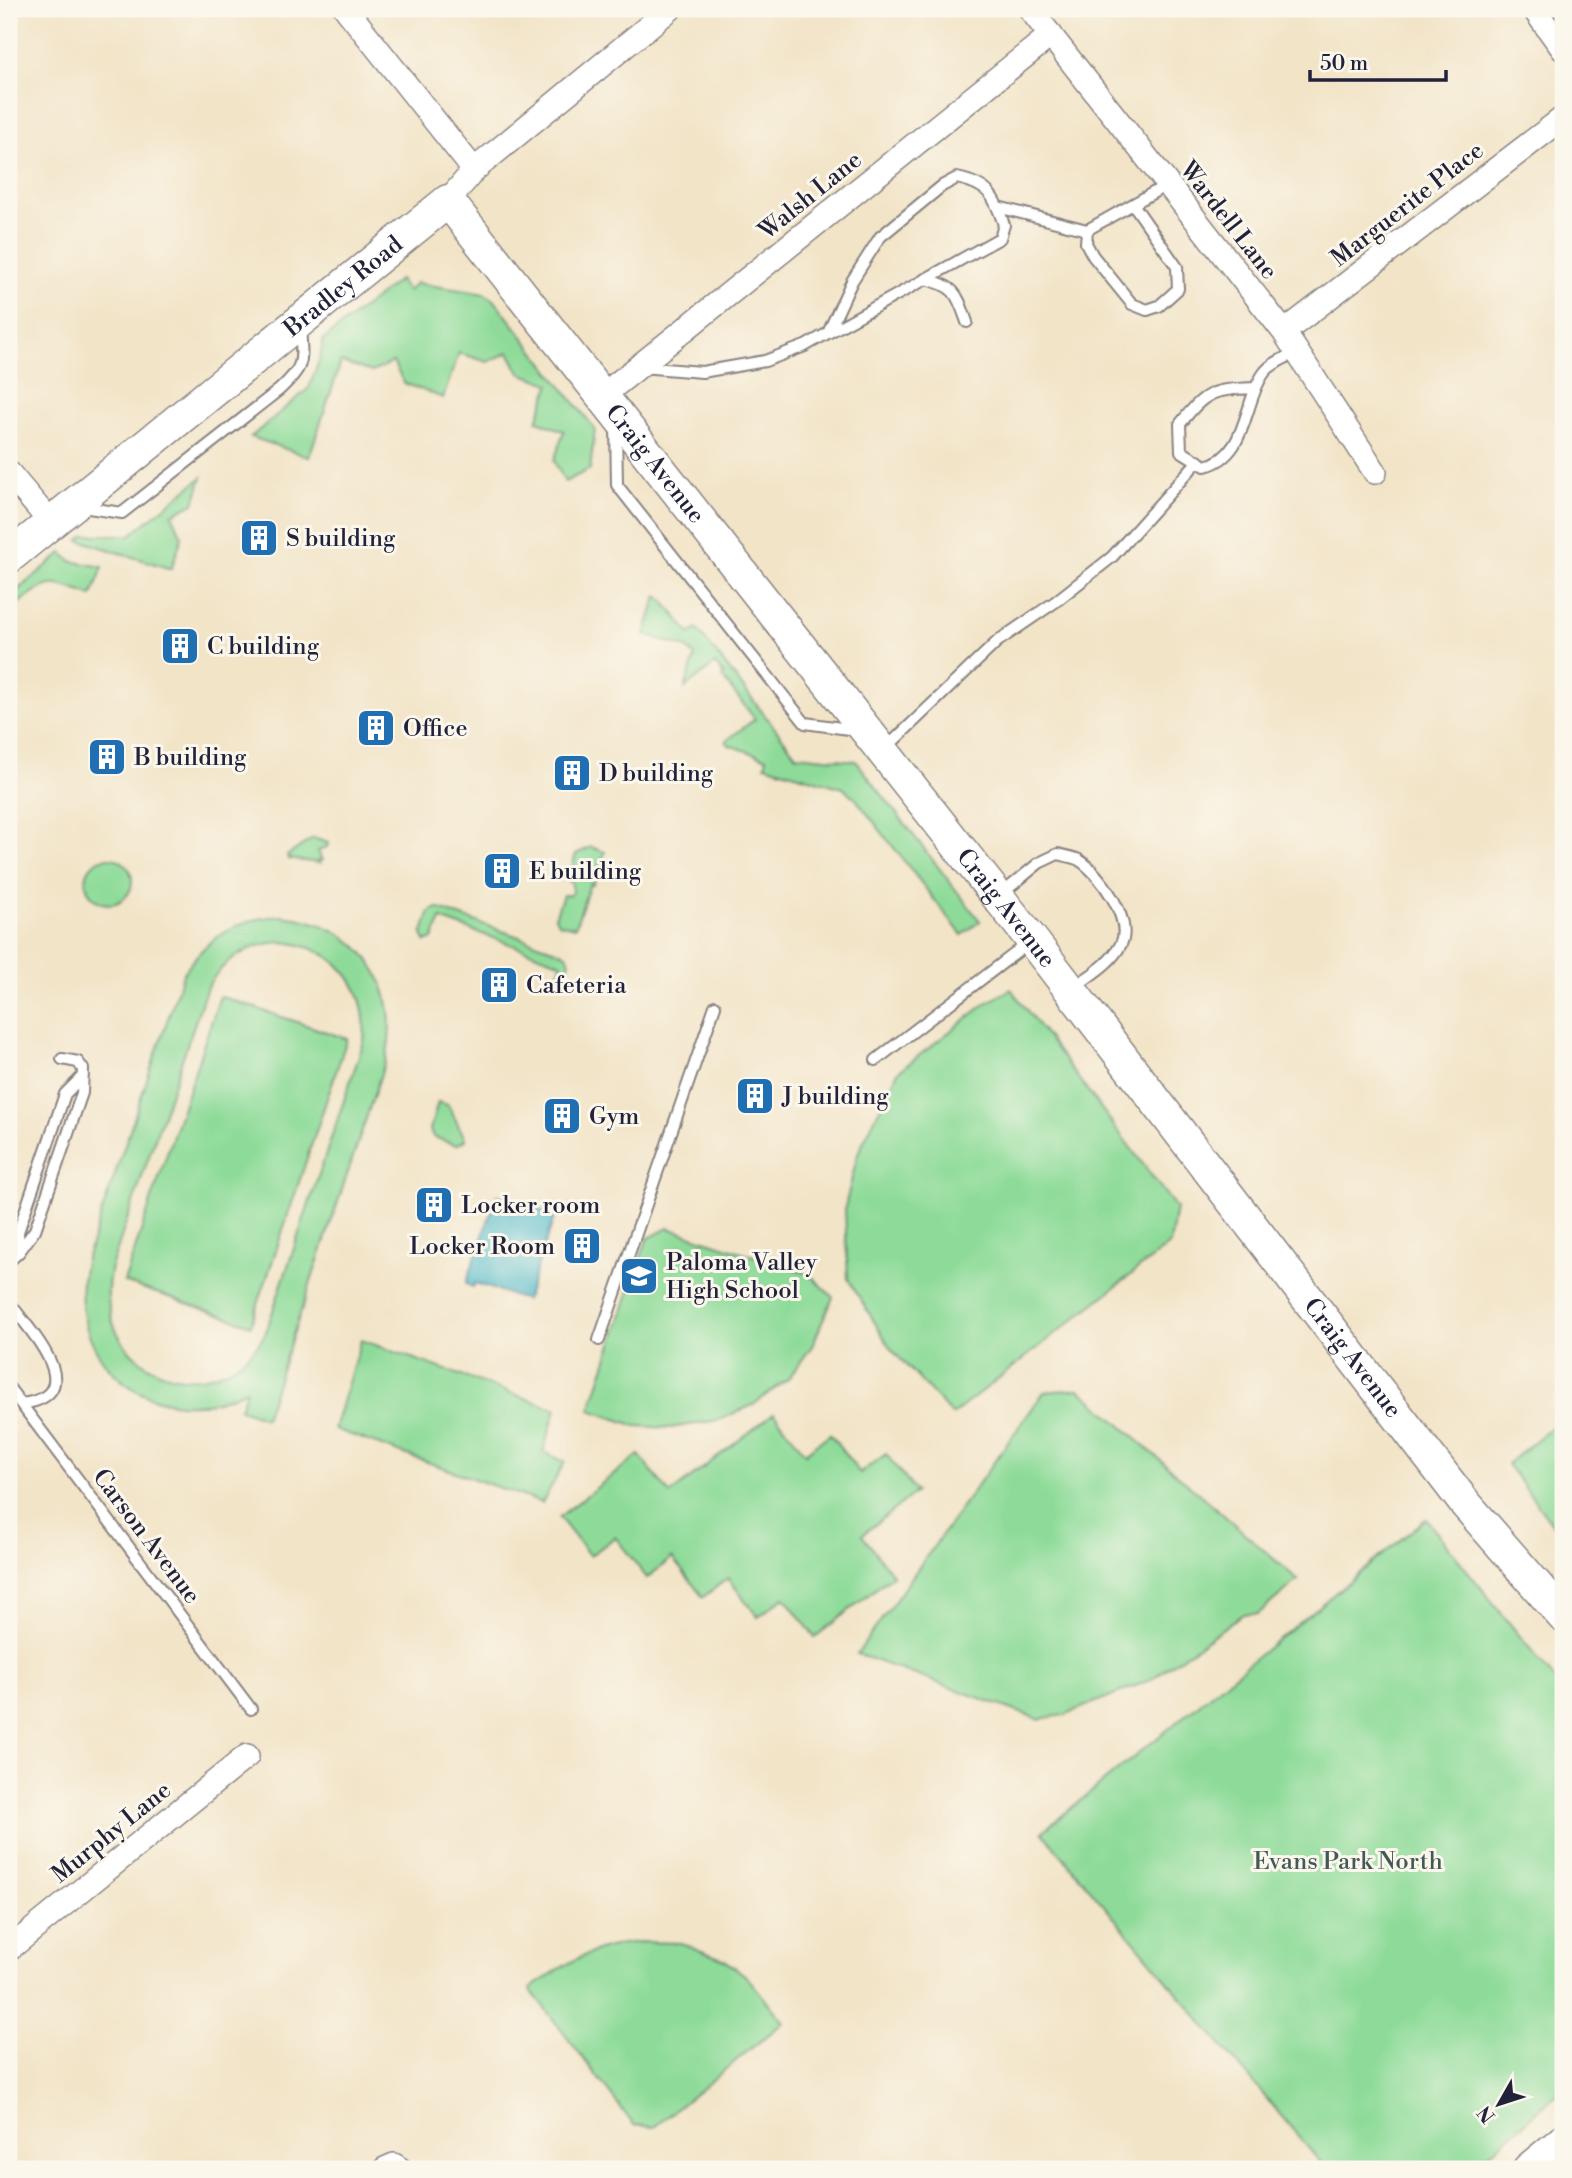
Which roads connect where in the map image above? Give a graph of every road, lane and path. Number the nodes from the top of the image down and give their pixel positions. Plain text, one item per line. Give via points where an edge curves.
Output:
1 (346, 9) edge
2 (670, 9) edge
3 (1030, 9) edge
4 (1534, 9) edge
5 (1558, 9) edge
6 (1563, 15) edge
7 (1051, 35) junction
8 (1563, 49) edge
9 (1563, 118) edge
10 (474, 170) junction
11 (1166, 183) junction
12 (448, 201) junction
13 (1132, 204) junction
14 (998, 207) junction
15 (1087, 230) junction
16 (925, 279) junction
17 (967, 322) dead end
18 (1284, 332) junction
19 (828, 334) junction
20 (1296, 352) junction
21 (638, 367) junction
22 (1255, 388) junction
23 (609, 404) junction
24 (1198, 461) junction
25 (9, 472) edge
26 (1375, 472) dead end
27 (61, 514) junction
28 (9, 556) edge
29 (875, 741) junction
30 (998, 897) junction
31 (1032, 940) junction
32 (1070, 990) junction
33 (715, 1006) dead end
34 (62, 1059) dead end
35 (876, 1060) dead end
36 (83, 1076) junction
37 (19, 1252) junction
38 (9, 1261) edge
39 (9, 1301) edge
40 (599, 1340) dead end
41 (9, 1388) edge
42 (21, 1404) junction
43 (1563, 1616) edge
44 (251, 1709) dead end
45 (247, 1755) dead end
46 (10, 1944) edge
47 (1563, 2141) edge
48 (385, 2169) edge
49 (400, 2169) edge
50 (1529, 2169) edge

1 - 10 street
2 - 10 street, Bradley Road
3 - 7 street, Wardell Lane
4 - 8 street
5 - 6 lane
7 - 11 street, Wardell Lane
7 - 21 street, Walsh Lane
9 - 18 street, Marguerite Place
10 - 12 street, Bradley Road
11 - 13 lane
11 - 18 street, Wardell Lane
12 - 23 street, Craig Avenue
12 - 27 street, Bradley Road
13 - 15 lane
13 - 15 lane via 1177,267 1178,289 1159,306 1147,310 1132,304 1093,256 1086,243
14 - 15 lane
14 - 16 lane via 1004,225 1000,238
14 - 19 lane via 990,192 975,182 957,178 942,186 880,237 852,281
16 - 17 lane via 944,283 957,296
16 - 19 lane
18 - 20 street, Wardell Lane
19 - 21 lane via 765,361 702,372
20 - 22 lane via 1266,369
20 - 26 street, Wardell Lane
21 - 23 street, Walsh Lane
22 - 24 lane via 1239,439 1215,463 1205,466
22 - 24 lane via 1222,390 1200,400 1180,424 1181,451
23 - 29 street, Craig Avenue
23 - 29 lane via 617,485 804,723
24 - 29 lane via 1112,557 998,640
25 - 27 street
27 - 28 street, Bradley Road
29 - 30 street, Craig Avenue
30 - 31 street, Craig Avenue
30 - 32 lane via 1039,863 1058,854 1079,860 1106,888 1122,916 1122,942 1107,964
31 - 32 street, Craig Avenue
31 - 35 lane
32 - 43 street, Craig Avenue via 1464,1502
33 - 40 lane
34 - 36 lane via 78,1062
36 - 37 lane via 82,1093 35,1230
36 - 37 lane via 65,1094 18,1232
37 - 38 lane
39 - 42 lane via 55,1373 47,1396
41 - 42 lane, Carson Avenue
42 - 44 lane, Carson Avenue
45 - 46 street, Murphy Lane
47 - 50 street
48 - 49 street via 394,2165

